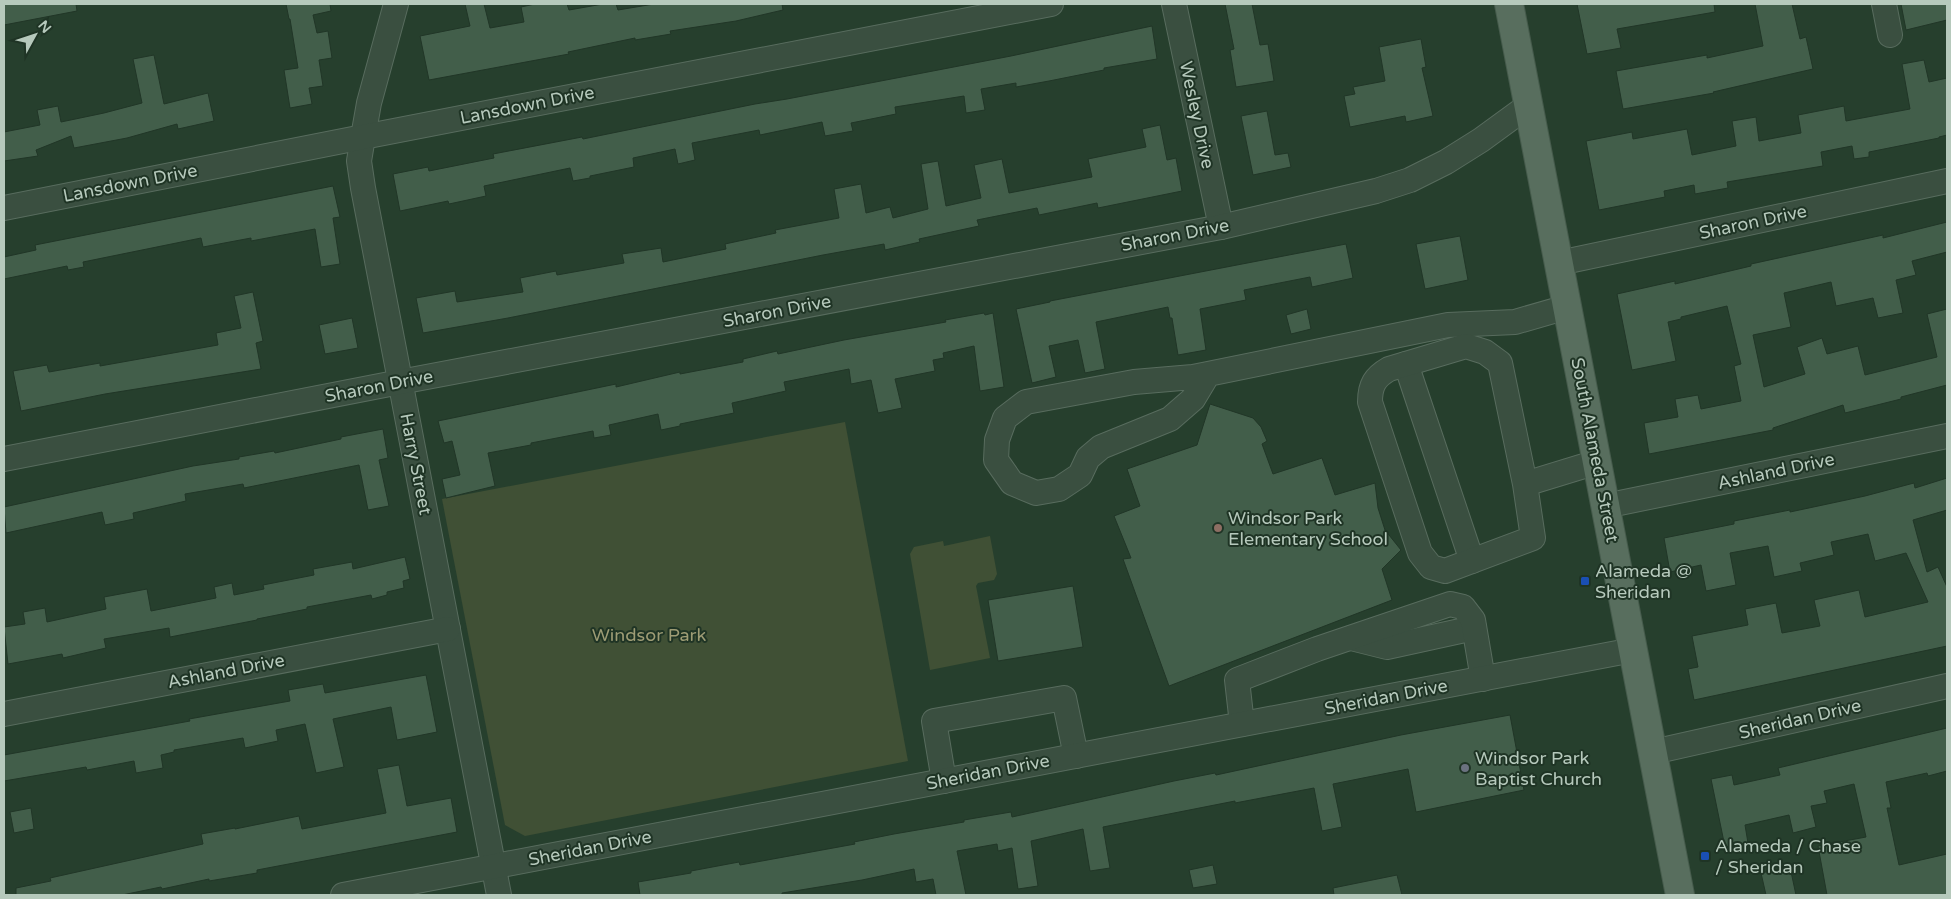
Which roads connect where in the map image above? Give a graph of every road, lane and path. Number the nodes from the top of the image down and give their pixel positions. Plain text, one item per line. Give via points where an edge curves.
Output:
1 (396, 4) edge
2 (1051, 4) edge
3 (1174, 4) edge
4 (1509, 4) edge
5 (1884, 4) edge
6 (1890, 35) dead end
7 (1529, 105) junction
8 (363, 137) junction
9 (1947, 181) edge
10 (4, 208) edge
11 (1221, 227) junction
12 (1559, 263) junction
13 (1567, 306) junction
14 (1406, 364) junction
15 (1208, 374) junction
16 (400, 382) junction
17 (1947, 436) edge
18 (4, 459) edge
19 (1597, 462) junction
20 (1525, 484) junction
21 (1606, 506) junction
22 (1472, 561) junction
23 (448, 629) junction
24 (1633, 650) junction
25 (1483, 679) junction
26 (1947, 686) edge
27 (4, 714) edge
28 (1242, 724) junction
29 (1653, 752) junction
30 (1076, 756) junction
31 (944, 781) junction
32 (493, 866) junction
33 (1674, 894) edge
34 (343, 895) edge
35 (499, 895) edge

1 - 8 street, Harry Street
2 - 8 street, Lansdown Drive
3 - 11 street, Wesley Drive
4 - 7 main road, South Alameda Street
5 - 6 street
7 - 11 street, Sharon Drive via 1481,140 1410,180
7 - 12 main road, South Alameda Street
8 - 10 street, Lansdown Drive
8 - 16 street, Harry Street via 359,161 363,188
9 - 12 street, Sharon Drive
11 - 16 street, Sharon Drive
12 - 13 main road, South Alameda Street
13 - 15 street via 1515,322 1448,324
13 - 19 main road, South Alameda Street
14 - 20 street via 1466,346 1485,352 1500,362
14 - 22 street
14 - 22 street via 1378,375 1370,390 1370,402 1420,553 1431,566 1445,571
15 - 15 street via 1134,382 1026,402 1005,418 997,440 996,460 1012,483 1036,493 1059,490 1080,475 1088,458 1101,446 1170,419 1193,399
16 - 18 street, Sharon Drive
16 - 23 street, Harry Street
17 - 21 street, Ashland Drive
19 - 20 street
19 - 21 main road, South Alameda Street
20 - 22 street via 1533,538
21 - 24 main road, South Alameda Street
23 - 27 street, Ashland Drive
23 - 32 street, Harry Street
24 - 25 street, Sheridan Drive
24 - 29 main road, South Alameda Street
25 - 28 street, Sheridan Drive
25 - 28 street via 1473,620 1463,607 1450,604 1237,680
26 - 29 street, Sheridan Drive
28 - 30 street, Sheridan Drive
29 - 33 main road, South Alameda Street
30 - 31 street, Sheridan Drive
30 - 31 street via 1064,698 934,721
31 - 32 street, Sheridan Drive
32 - 34 street, Sheridan Drive
32 - 35 street, Harry Street

